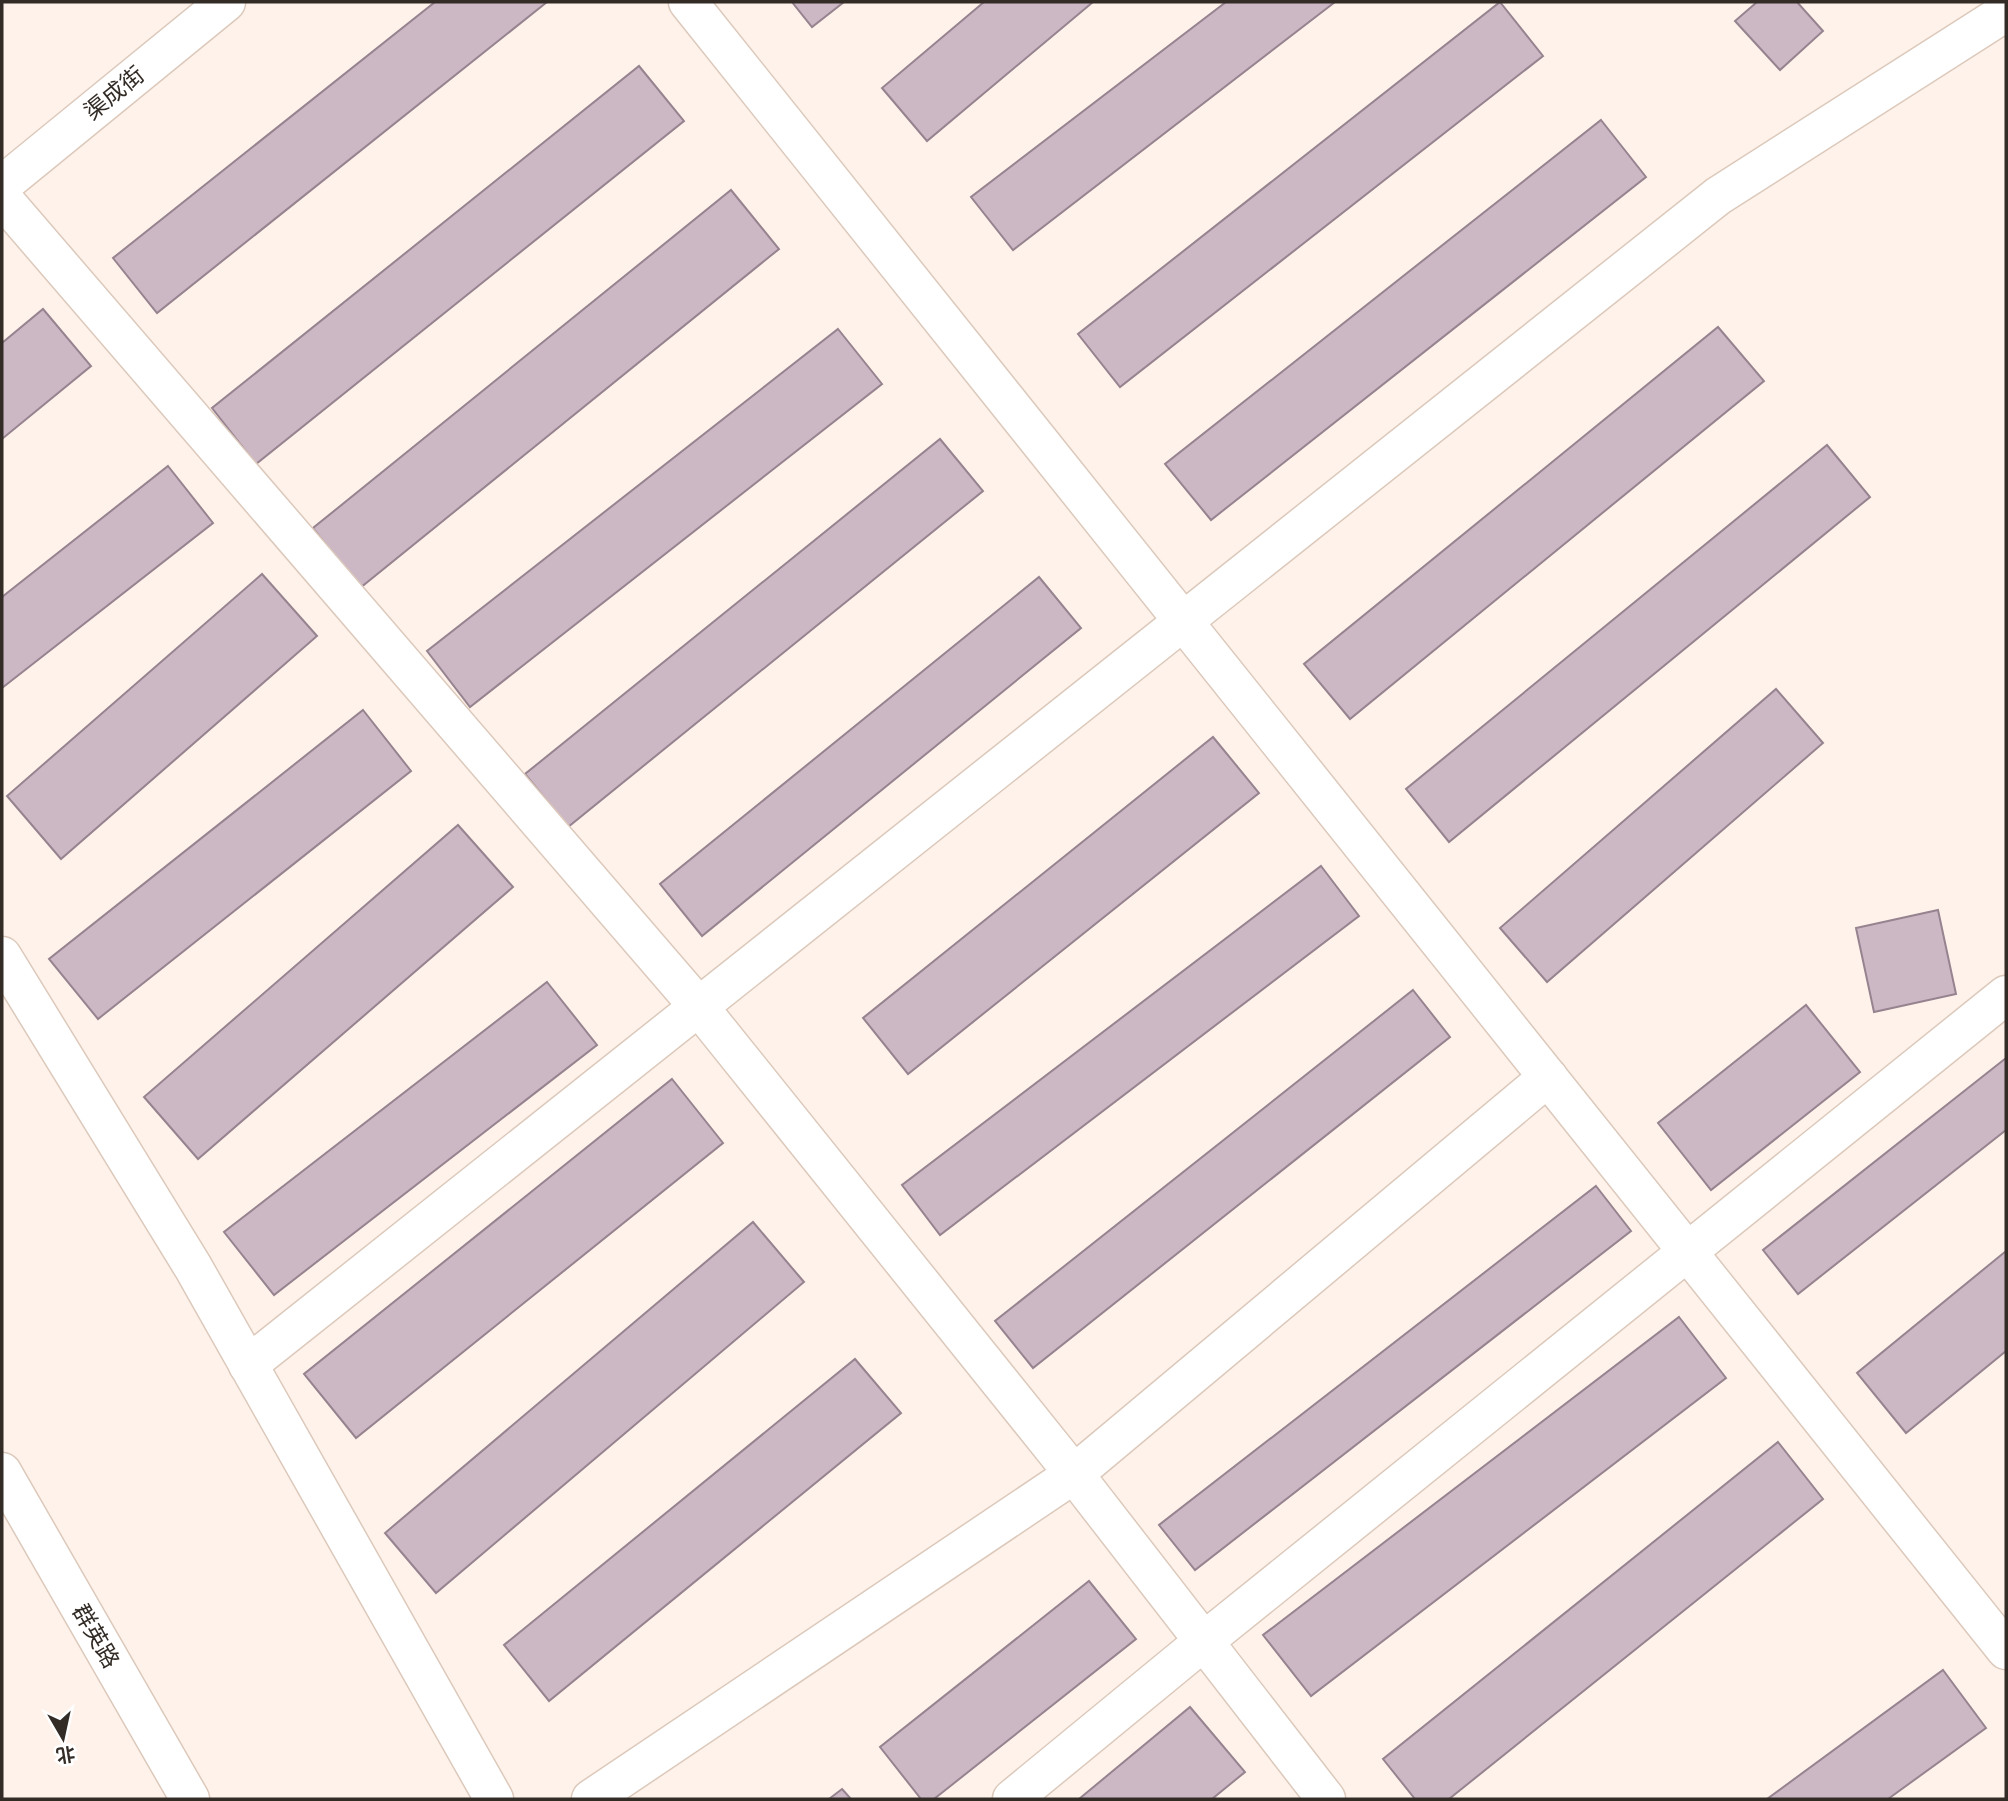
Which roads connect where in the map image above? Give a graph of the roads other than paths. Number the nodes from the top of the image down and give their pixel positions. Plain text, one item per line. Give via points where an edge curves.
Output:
1 (226, 2) edge
2 (688, 2) edge
3 (2006, 12) edge
4 (2, 185) edge
5 (2, 198) edge
6 (1184, 622) junction
7 (2, 956) edge
8 (2006, 995) edge
9 (699, 1007) junction
10 (1548, 1077) junction
11 (1689, 1253) junction
12 (248, 1365) junction
13 (2, 1472) edge
14 (1073, 1474) junction
15 (1203, 1642) junction
16 (2006, 1650) edge
17 (190, 1799) edge
18 (494, 1799) edge
19 (591, 1799) edge
20 (1012, 1799) edge
21 (1326, 1799) edge

1 - 4 street, 渠成街
2 - 6 street
3 - 6 street via 1718,196
5 - 9 street
6 - 9 street
6 - 10 street
7 - 12 street
8 - 11 street
9 - 12 street
9 - 14 street
10 - 11 street
10 - 14 street
11 - 15 street
11 - 16 street
12 - 18 street
13 - 17 street, 群英路
14 - 15 street
14 - 19 street
15 - 20 street
15 - 21 street

